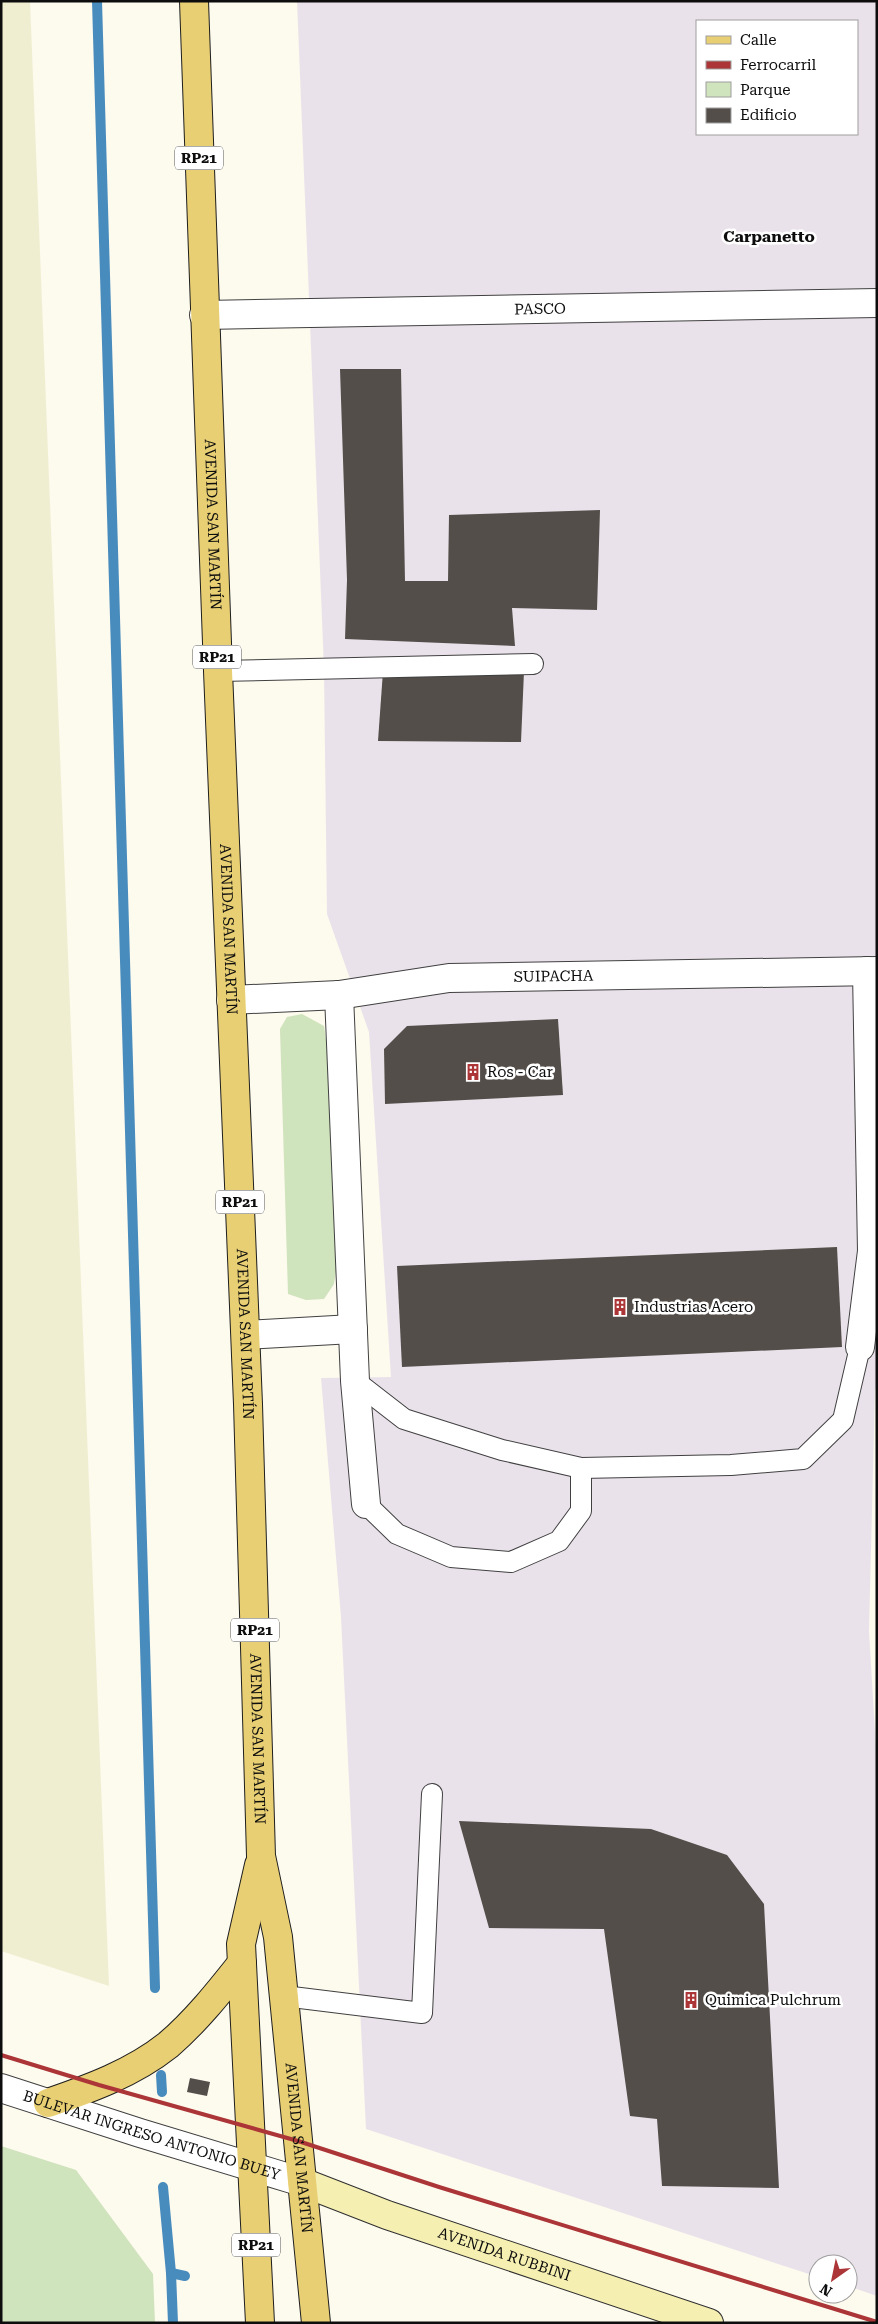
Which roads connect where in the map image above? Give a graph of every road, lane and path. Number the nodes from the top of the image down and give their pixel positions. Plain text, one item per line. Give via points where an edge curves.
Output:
1 (194, 1) edge
2 (877, 303) edge
3 (204, 315) junction
4 (533, 664) dead end
5 (218, 671) junction
6 (872, 971) edge
7 (339, 995) junction
8 (231, 1000) junction
9 (353, 1329) junction
10 (246, 1335) junction
11 (860, 1348) joint
12 (355, 1380) junction
13 (581, 1468) junction
14 (366, 1504) joint
15 (432, 1794) dead end
16 (262, 1856) junction
17 (242, 1964) junction
18 (284, 1996) junction
19 (1, 2088) edge
20 (48, 2103) junction
21 (252, 2168) junction
22 (302, 2182) junction
23 (260, 2323) edge
24 (316, 2323) edge
25 (708, 2323) edge

1 - 3 main road, AVENIDA SAN MARTÍN / RP21
2 - 3 street, PASCO
3 - 5 main road, AVENIDA SAN MARTÍN / RP21
4 - 5 lane
5 - 8 main road, AVENIDA SAN MARTÍN / RP21
6 - 7 street, SUIPACHA via 449,978
6 - 11 street via 872,1251
7 - 8 street, SUIPACHA
7 - 9 street
8 - 10 main road, AVENIDA SAN MARTÍN / RP21
9 - 10 street
9 - 12 street
10 - 16 main road, AVENIDA SAN MARTÍN / RP21
11 - 13 lane via 844,1420 803,1459 731,1465
12 - 13 lane via 404,1419 502,1450
12 - 14 street
13 - 14 lane via 581,1511 559,1541 511,1562 451,1557 397,1534
15 - 18 lane via 422,2013
16 - 17 main road, AVENIDA SAN MARTÍN / RP21 via 241,1944
16 - 18 main road, AVENIDA SAN MARTÍN / RP21 via 278,1937
17 - 20 main road via 206,2009 167,2046 99,2085
17 - 21 main road, AVENIDA SAN MARTÍN / RP21
18 - 22 main road, AVENIDA SAN MARTÍN / RP21
19 - 20 street, BULEVAR INGRESO ANTONIO BUEY
20 - 21 street, BULEVAR INGRESO ANTONIO BUEY
21 - 22 street, BULEVAR INGRESO ANTONIO BUEY
21 - 23 main road, AVENIDA SAN MARTÍN / RP21
22 - 24 main road, AVENIDA SAN MARTÍN / RP21
22 - 25 main road, AVENIDA RUBBINI via 388,2215

